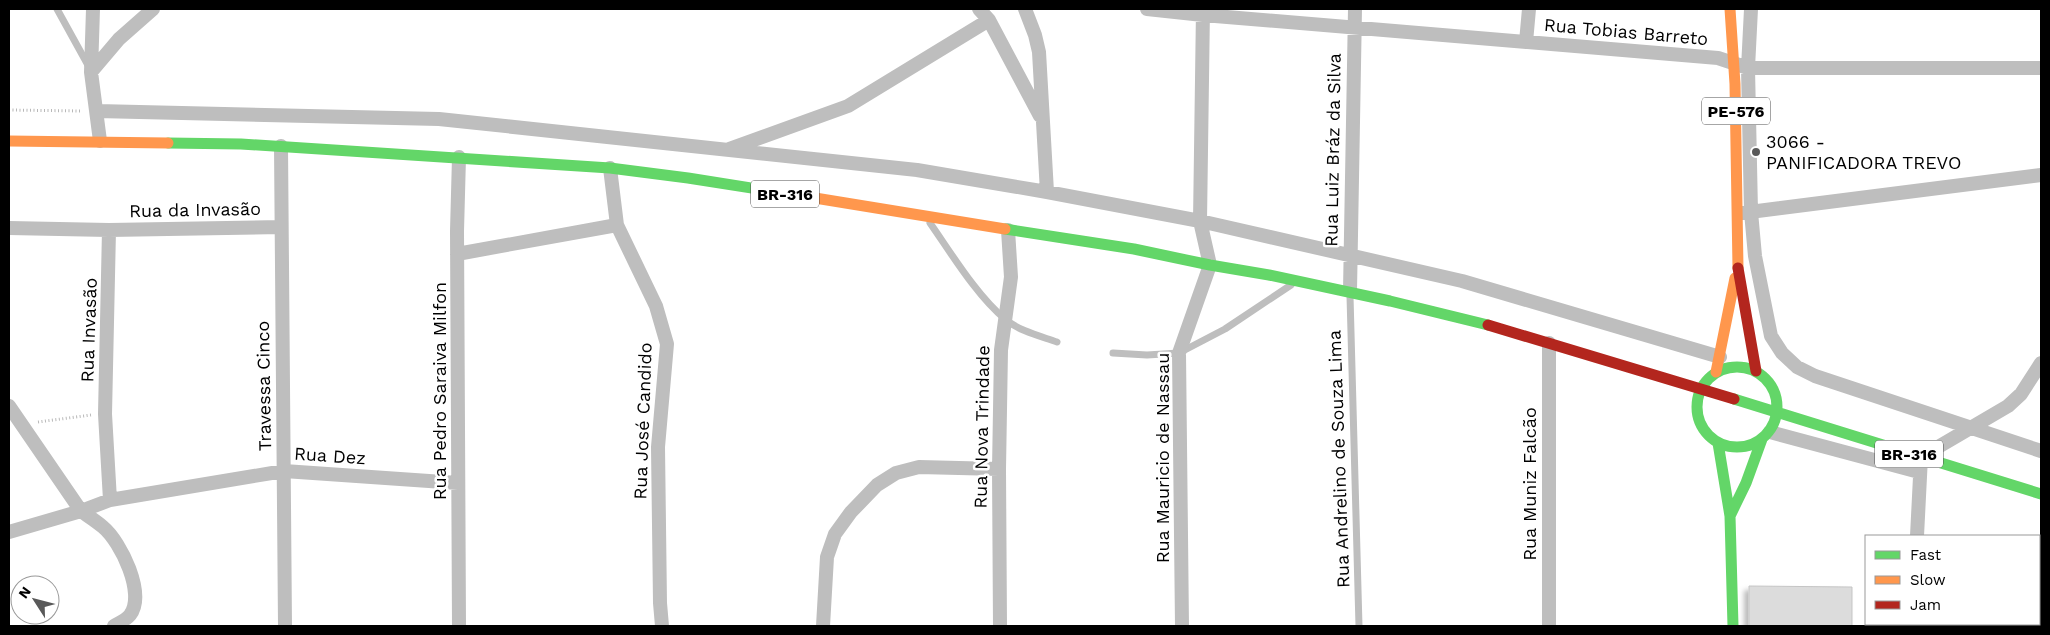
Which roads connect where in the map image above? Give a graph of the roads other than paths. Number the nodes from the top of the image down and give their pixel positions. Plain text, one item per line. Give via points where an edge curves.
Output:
1 (57, 9) edge
2 (93, 9) edge
3 (154, 9) edge
4 (979, 9) edge
5 (1025, 9) edge
6 (1147, 9) edge
7 (1355, 9) edge
8 (1529, 9) edge
9 (1730, 9) edge
10 (1751, 9) edge
11 (1203, 12) edge
12 (989, 20) junction
13 (1355, 28) junction
14 (1526, 42) junction
15 (1734, 63) junction
16 (1748, 68) junction
17 (2041, 68) edge
18 (91, 72) junction
19 (97, 111) junction
20 (1042, 121) junction
21 (9, 141) edge
22 (100, 141) junction
23 (281, 146) junction
24 (726, 150) junction
25 (459, 157) junction
26 (610, 168) junction
27 (2041, 175) edge
28 (1047, 192) junction
29 (1751, 212) junction
30 (1736, 214) junction
31 (925, 216) junction
32 (1200, 221) junction
33 (618, 225) junction
34 (281, 227) junction
35 (9, 228) edge
36 (109, 230) junction
37 (1008, 230) junction
38 (457, 254) junction
39 (1350, 256) junction
40 (1738, 263) junction
41 (1210, 265) junction
42 (1298, 280) junction
43 (1350, 291) junction
44 (1006, 321) junction
45 (1057, 342) dead end
46 (1549, 343) junction
47 (1113, 353) dead end
48 (1179, 353) junction
49 (1720, 357) junction
50 (2041, 363) edge
51 (1756, 371) junction
52 (1716, 372) junction
53 (1701, 389) junction
54 (9, 406) edge
55 (1777, 413) junction
56 (1970, 428) junction
57 (1766, 435) junction
58 (1718, 442) junction
59 (2041, 451) edge
60 (1920, 457) junction
61 (999, 469) junction
62 (284, 471) junction
63 (1918, 472) junction
64 (458, 483) junction
65 (2041, 494) edge
66 (110, 500) junction
67 (81, 511) junction
68 (1730, 516) junction
69 (9, 532) edge
70 (1917, 535) edge
71 (114, 626) edge
72 (285, 626) edge
73 (458, 626) edge
74 (662, 626) edge
75 (823, 626) edge
76 (1000, 626) edge
77 (1182, 626) edge
78 (1359, 626) edge
79 (1549, 626) edge
80 (1733, 626) edge

1 - 18 lane
2 - 18 street
3 - 18 street via 119,39
4 - 12 street
5 - 20 street via 1039,52
6 - 11 street, Rua Tobias Barreto
7 - 13 street, Rua Luiz Bráz da Silva
8 - 14 street
9 - 15 main road, PE-576
10 - 16 street
11 - 13 street, Rua Tobias Barreto
11 - 32 street
12 - 20 street
12 - 24 street via 848,106
13 - 14 street, Rua Tobias Barreto
13 - 39 street, Rua Luiz Bráz da Silva
14 - 15 street, Rua Tobias Barreto via 1718,58
15 - 16 street, Rua Tobias Barreto
15 - 30 main road, PE-576
16 - 17 street, Rua Tobias Barreto
16 - 29 street
18 - 19 street
19 - 22 street
19 - 24 street via 430,119
20 - 28 street
21 - 22 main road, BR-316
22 - 23 main road, BR-316
23 - 25 main road, BR-316
23 - 34 street, Travessa Cinco
24 - 28 street via 916,170
25 - 26 main road, BR-316
25 - 38 street, Rua Pedro Saraiva Milfon
26 - 31 main road, BR-316
26 - 33 street, Rua José Candido
27 - 29 street
28 - 32 street
29 - 30 street
29 - 56 street via 1755,256 1771,336 1797,368
30 - 40 main road, PE-576
31 - 37 main road, BR-316
31 - 44 lane via 967,275
32 - 39 street
32 - 41 street
33 - 38 street
33 - 74 street, Rua José Candido via 656,306 667,344 658,447
34 - 36 street, Rua da Invasão
34 - 62 street, Travessa Cinco
35 - 36 street
36 - 66 street, Rua Invasão via 105,414
37 - 41 main road, BR-316 via 1134,248
37 - 44 street, Rua Nova Trindade via 1011,277
38 - 64 street, Rua Pedro Saraiva Milfon
39 - 43 street, Rua Luiz Bráz da Silva
39 - 49 street via 1462,281
40 - 49 main road, PE-576
40 - 51 main road, PE-576
41 - 42 main road, BR-316
41 - 48 street, Rua Mauricio de Nassau
42 - 43 main road, BR-316
42 - 48 lane via 1225,329
43 - 46 main road, BR-316
43 - 78 lane, Rua Andrelino de Souza Lima
44 - 45 lane
44 - 61 street, Rua Nova Trindade via 1002,350
46 - 53 main road, BR-316
46 - 79 street, Rua Muniz Falcão
47 - 48 lane
48 - 77 street, Rua Mauricio de Nassau
49 - 52 main road, PE-576
50 - 56 street via 2021,394 2008,406
51 - 52 main road via 1729,367
51 - 55 main road via 1774,390
52 - 53 main road
53 - 55 main road, BR-316
53 - 58 main road via 1699,419 1709,436
54 - 67 street
55 - 57 main road
55 - 60 main road, BR-316
56 - 59 street
56 - 60 street
57 - 58 main road via 1752,445 1740,447 1728,447
57 - 63 street
57 - 68 main road
58 - 68 main road
60 - 63 street
60 - 65 main road, BR-316
61 - 75 street via 919,468 896,473 877,485 835,534 828,557
61 - 76 street, Rua Nova Trindade
62 - 64 street, Rua Dez
62 - 66 street, Rua Dez
62 - 72 street, Travessa Cinco
63 - 70 street
64 - 73 street, Rua Pedro Saraiva Milfon
66 - 67 street
67 - 69 street
67 - 71 street via 104,528 124,557 132,576 134,604 130,615
68 - 80 main road

